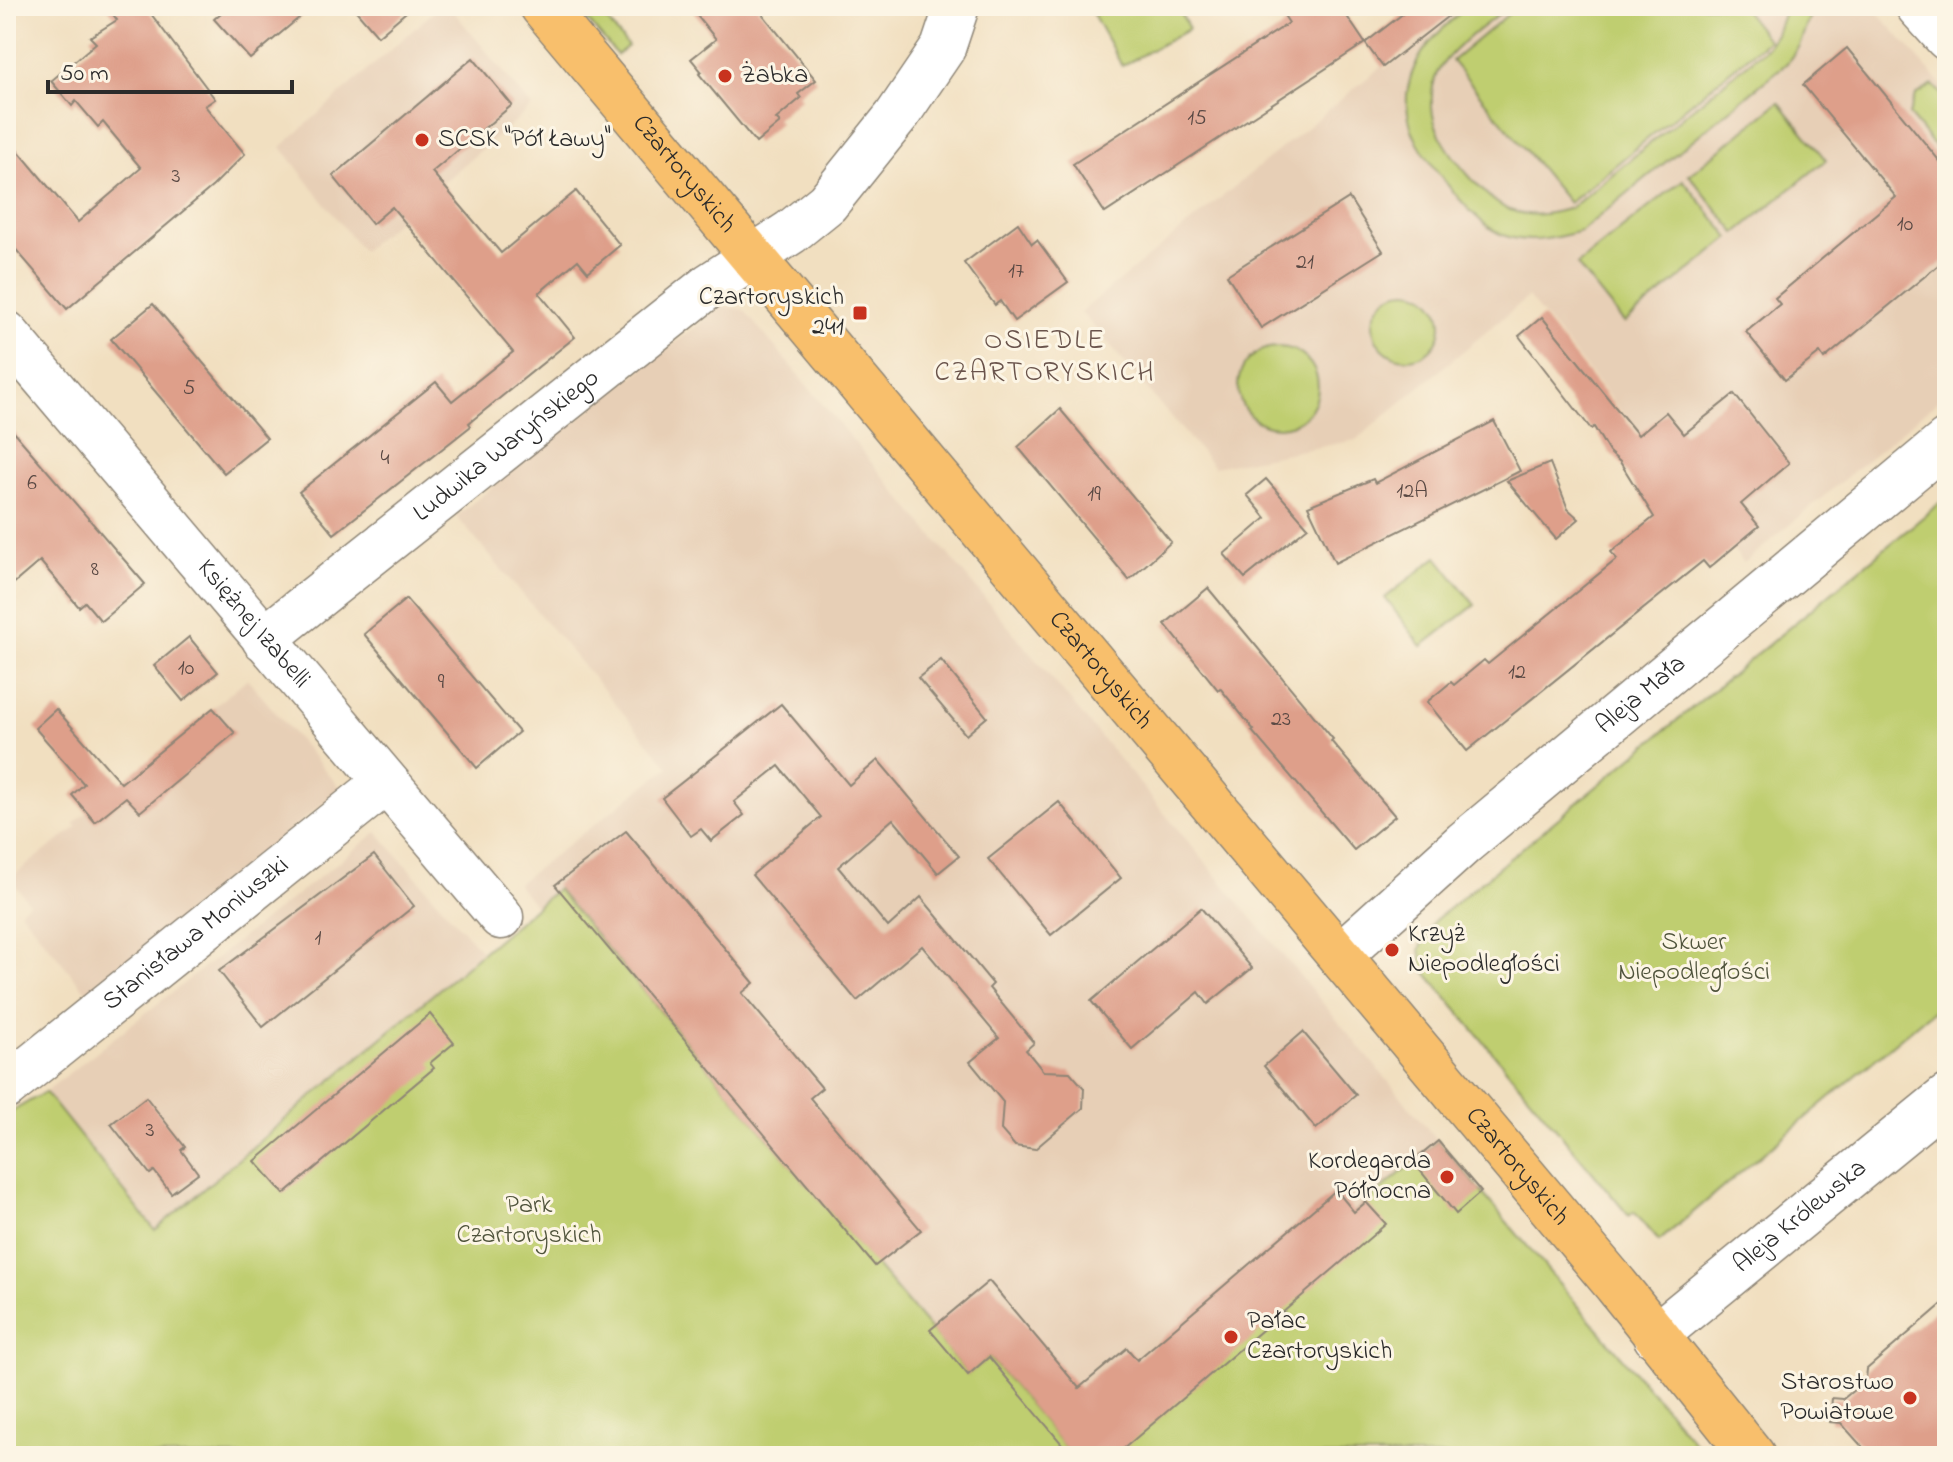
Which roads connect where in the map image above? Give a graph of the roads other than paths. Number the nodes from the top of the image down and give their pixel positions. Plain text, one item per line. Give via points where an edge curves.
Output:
1 (542, 6) edge
2 (957, 6) edge
3 (1918, 6) edge
4 (1947, 38) edge
5 (753, 256) junction
6 (6, 333) edge
7 (1947, 441) edge
8 (264, 639) junction
9 (385, 783) junction
10 (501, 917) dead end
11 (1340, 955) junction
12 (6, 1087) edge
13 (1947, 1097) edge
14 (1655, 1336) junction
15 (1753, 1456) edge

1 - 5 main road, Czartoryskich
2 - 5 street, Ludwika Waryńskiego via 943,48 864,159 827,203
3 - 4 street
5 - 8 street, Ludwika Waryńskiego
5 - 11 main road, Czartoryskich
6 - 8 street, Księżnej Izabelli
7 - 11 street, Aleja Mała via 1464,843
8 - 9 street, Księżnej Izabelli
9 - 10 street, Księżnej Izabelli
9 - 12 street, Stanisława Moniuszki
11 - 14 main road, Czartoryskich
13 - 14 street, Aleja Królewska
14 - 15 main road, Czartoryskich

